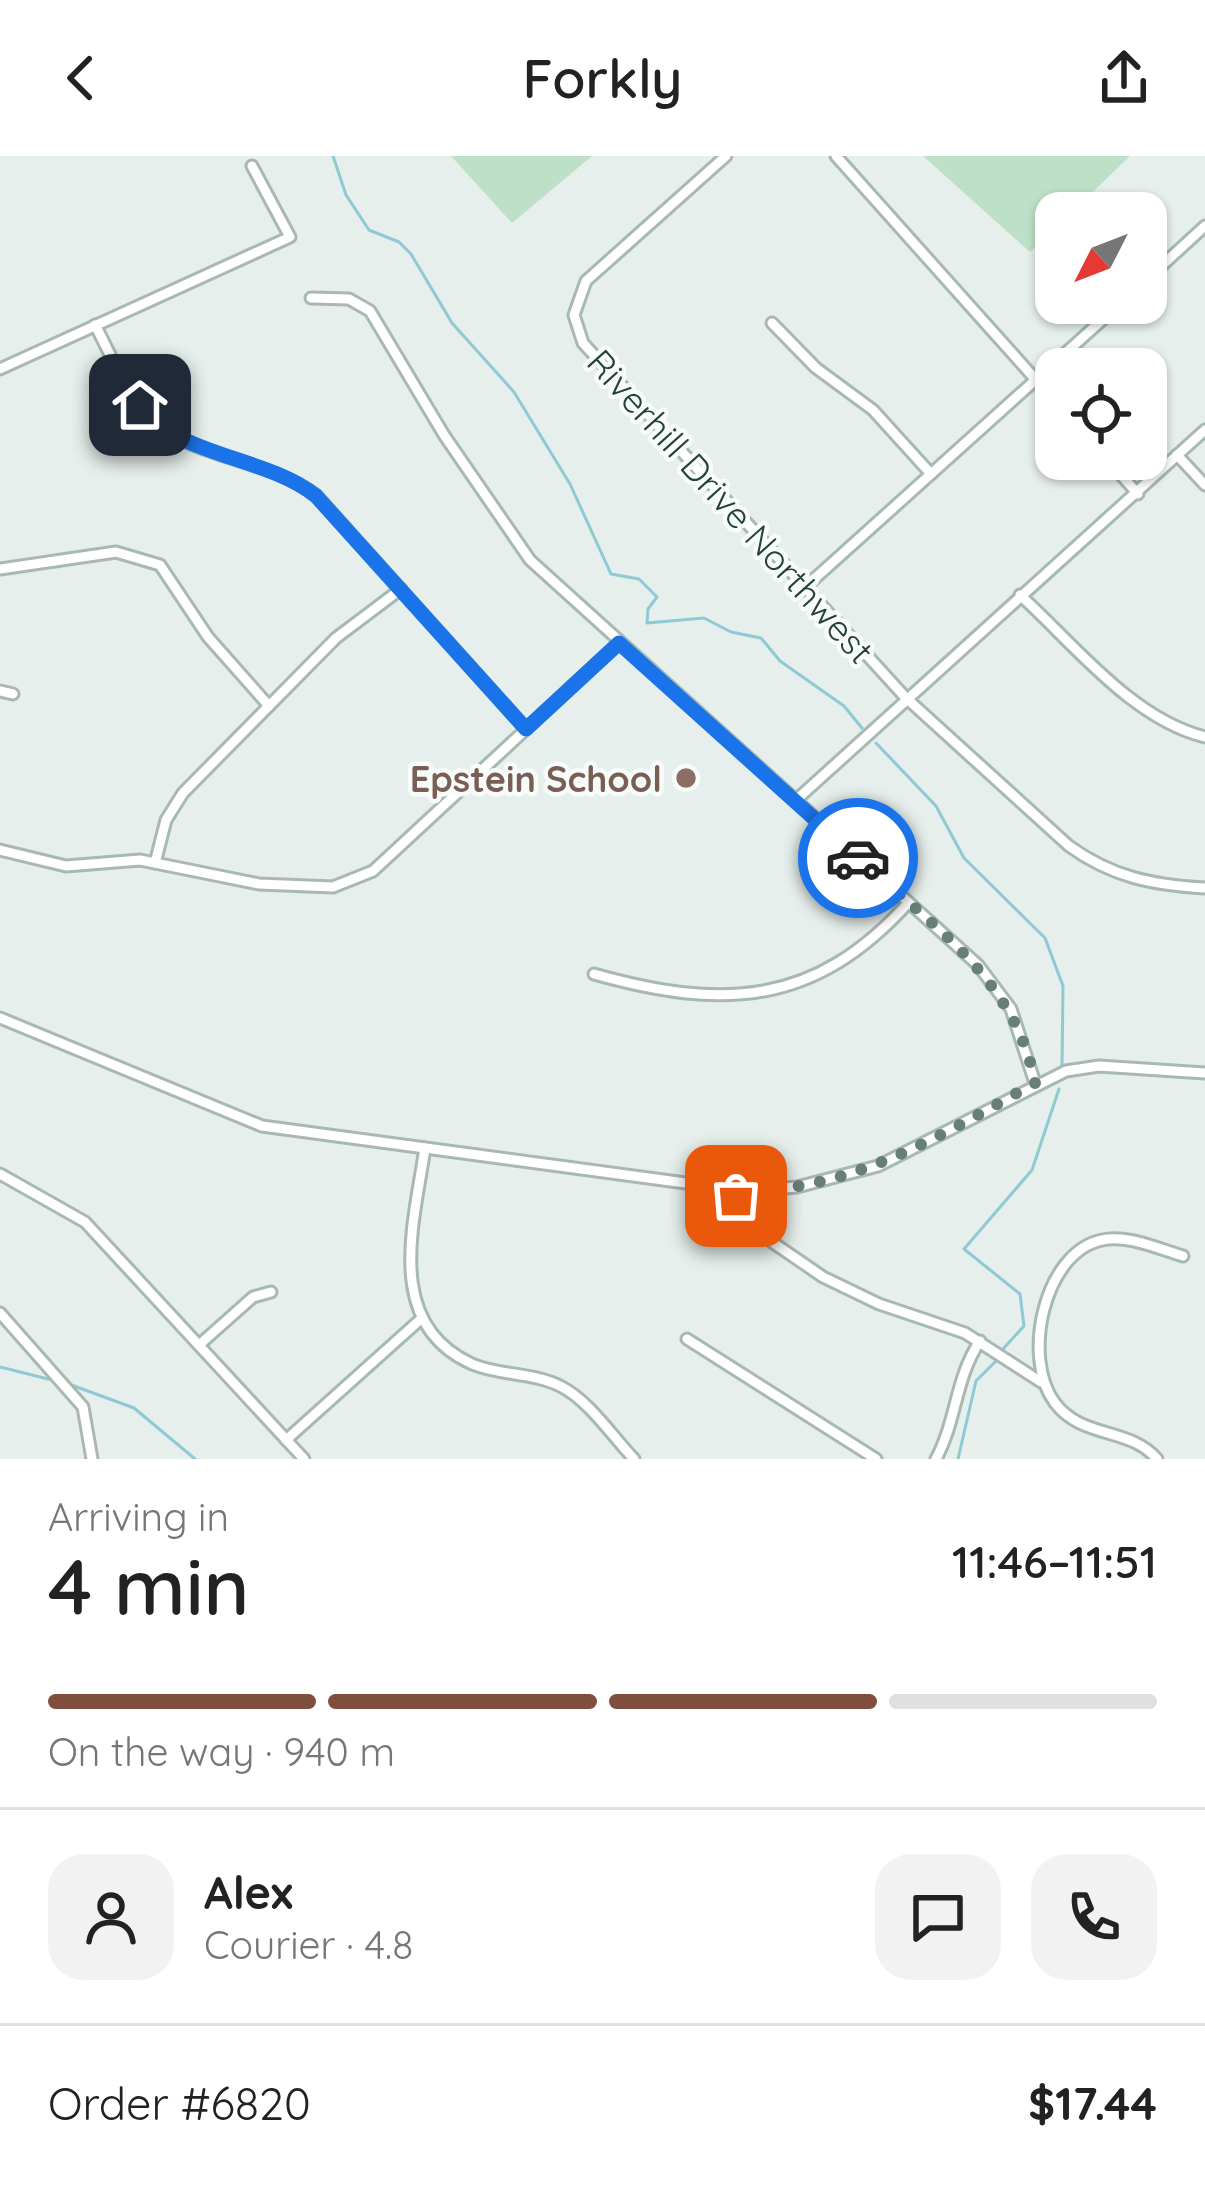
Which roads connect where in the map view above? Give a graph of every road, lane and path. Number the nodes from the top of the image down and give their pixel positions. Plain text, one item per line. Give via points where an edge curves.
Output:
1 (725, 156) edge
2 (836, 156) edge
3 (252, 166) dead end
4 (1205, 226) edge
5 (1167, 261) edge
6 (310, 298) dead end
7 (772, 323) dead end
8 (1097, 324) edge
9 (95, 325) junction
10 (1071, 348) edge
11 (0, 369) edge
12 (1035, 379) edge
13 (1035, 381) edge
14 (1205, 430) edge
15 (1178, 454) junction
16 (931, 474) junction
17 (1126, 480) edge
18 (1205, 485) edge
19 (1138, 494) junction
20 (0, 569) edge
21 (401, 589) junction
22 (802, 590) junction
23 (1020, 595) junction
24 (619, 643) junction
25 (0, 691) edge
26 (14, 694) dead end
27 (905, 697) junction
28 (269, 706) junction
29 (526, 729) junction
30 (1205, 737) edge
31 (795, 801) junction
32 (0, 850) edge
33 (155, 863) junction
34 (1205, 888) edge
35 (908, 903) junction
36 (594, 974) dead end
37 (0, 1018) edge
38 (1205, 1073) edge
39 (1035, 1083) junction
40 (425, 1148) junction
41 (0, 1174) edge
42 (725, 1190) junction
43 (775, 1191) junction
44 (757, 1223) junction
45 (1183, 1256) dead end
46 (271, 1292) dead end
47 (0, 1313) edge
48 (422, 1318) junction
49 (687, 1339) dead end
50 (980, 1341) junction
51 (199, 1345) junction
52 (1035, 1357) junction
53 (1013, 1364) junction
54 (1041, 1382) junction
55 (286, 1440) junction
56 (92, 1459) edge
57 (304, 1459) edge
58 (634, 1459) edge
59 (876, 1459) edge
60 (936, 1459) edge
61 (1157, 1459) edge

1 - 22 street, Riverhill Drive Northwest via 586,281 575,325 587,349
2 - 12 street
3 - 9 street via 290,237
4 - 5 street
6 - 24 street via 349,299 370,310 513,539
7 - 16 street via 873,410
8 - 10 street
9 - 11 street
9 - 21 street via 156,423 306,488
13 - 16 street
14 - 15 street
15 - 18 street
15 - 19 street
16 - 22 street
17 - 19 street
19 - 23 street
20 - 28 street via 116,552 160,565 208,637
21 - 28 street via 336,638
21 - 29 street
22 - 27 street, Riverhill Drive Northwest
23 - 27 street
23 - 30 street via 1144,708
24 - 29 street
24 - 31 street
25 - 26 street
27 - 31 street
27 - 34 street, Riverhill Drive Northwest via 1091,862 1139,882
28 - 33 street via 176,801
29 - 33 street via 352,883 259,884
31 - 35 street
32 - 33 street via 66,866
35 - 36 street via 844,960 760,995 692,996
35 - 39 street via 978,965 1011,1009
37 - 40 street via 262,1126
38 - 39 street via 1099,1066
39 - 43 street via 878,1166
40 - 42 street
40 - 48 street via 409,1267
41 - 51 street via 85,1222
42 - 43 street
42 - 44 street
43 - 44 street via 760,1204
44 - 50 street via 772,1242 843,1288
45 - 52 street via 1113,1239 1087,1246 1048,1301
46 - 51 street via 253,1297
47 - 56 street via 83,1407
48 - 55 street
48 - 58 street via 466,1361 547,1380 574,1395
49 - 59 street
50 - 53 street
50 - 60 street via 960,1377
51 - 55 street
52 - 53 street
52 - 54 street
53 - 54 street
54 - 61 street via 1077,1424 1128,1439
55 - 57 street

